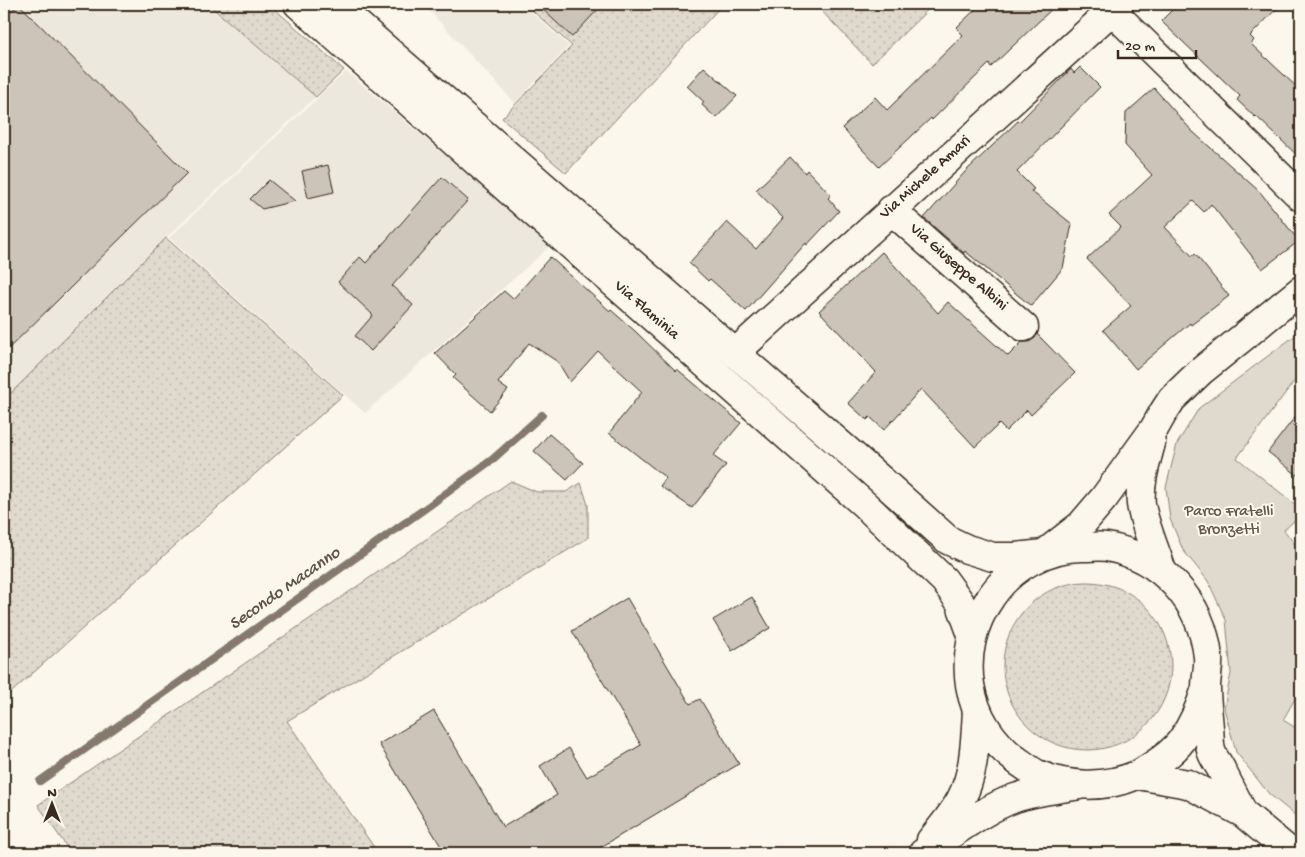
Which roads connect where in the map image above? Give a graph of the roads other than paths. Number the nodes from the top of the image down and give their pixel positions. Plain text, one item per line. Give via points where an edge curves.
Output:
1 (298, 4) edge
2 (334, 4) edge
3 (1115, 7) edge
4 (1301, 197) edge
5 (891, 210) junction
6 (1301, 290) edge
7 (1024, 327) dead end
8 (735, 354) junction
9 (1154, 429) junction
10 (1044, 554) junction
11 (1162, 571) junction
12 (972, 635) junction
13 (1206, 688) junction
14 (977, 711) junction
15 (1138, 775) junction
16 (1082, 785) junction
17 (1243, 813) junction
18 (921, 853) edge
19 (1292, 853) edge

1 - 12 main road, Via Flaminia via 865,505 944,580 960,602
2 - 8 main road, Via Flaminia
3 - 4 main road
3 - 5 main road, Via Michele Amari
5 - 7 main road, Via Giuseppe Albini
5 - 8 main road, Via Michele Amari
6 - 9 main road via 1200,372 1172,399
8 - 10 main road, Via Flaminia via 948,540 993,557
9 - 10 main road via 1081,526
9 - 11 main road via 1142,481 1141,504
10 - 11 main road via 1075,546 1107,547 1136,556
10 - 12 main road via 1017,569 998,586 982,610
11 - 13 main road via 1182,590 1203,630 1208,658
12 - 14 main road via 968,660
13 - 15 main road via 1198,715 1181,742
13 - 17 main road via 1211,750
14 - 16 main road via 992,737 1007,754 1055,781
14 - 18 main road via 975,746 962,798
15 - 16 main road via 1110,783
15 - 17 main road via 1188,784
16 - 18 main road via 1040,791 1014,799
17 - 19 main road

